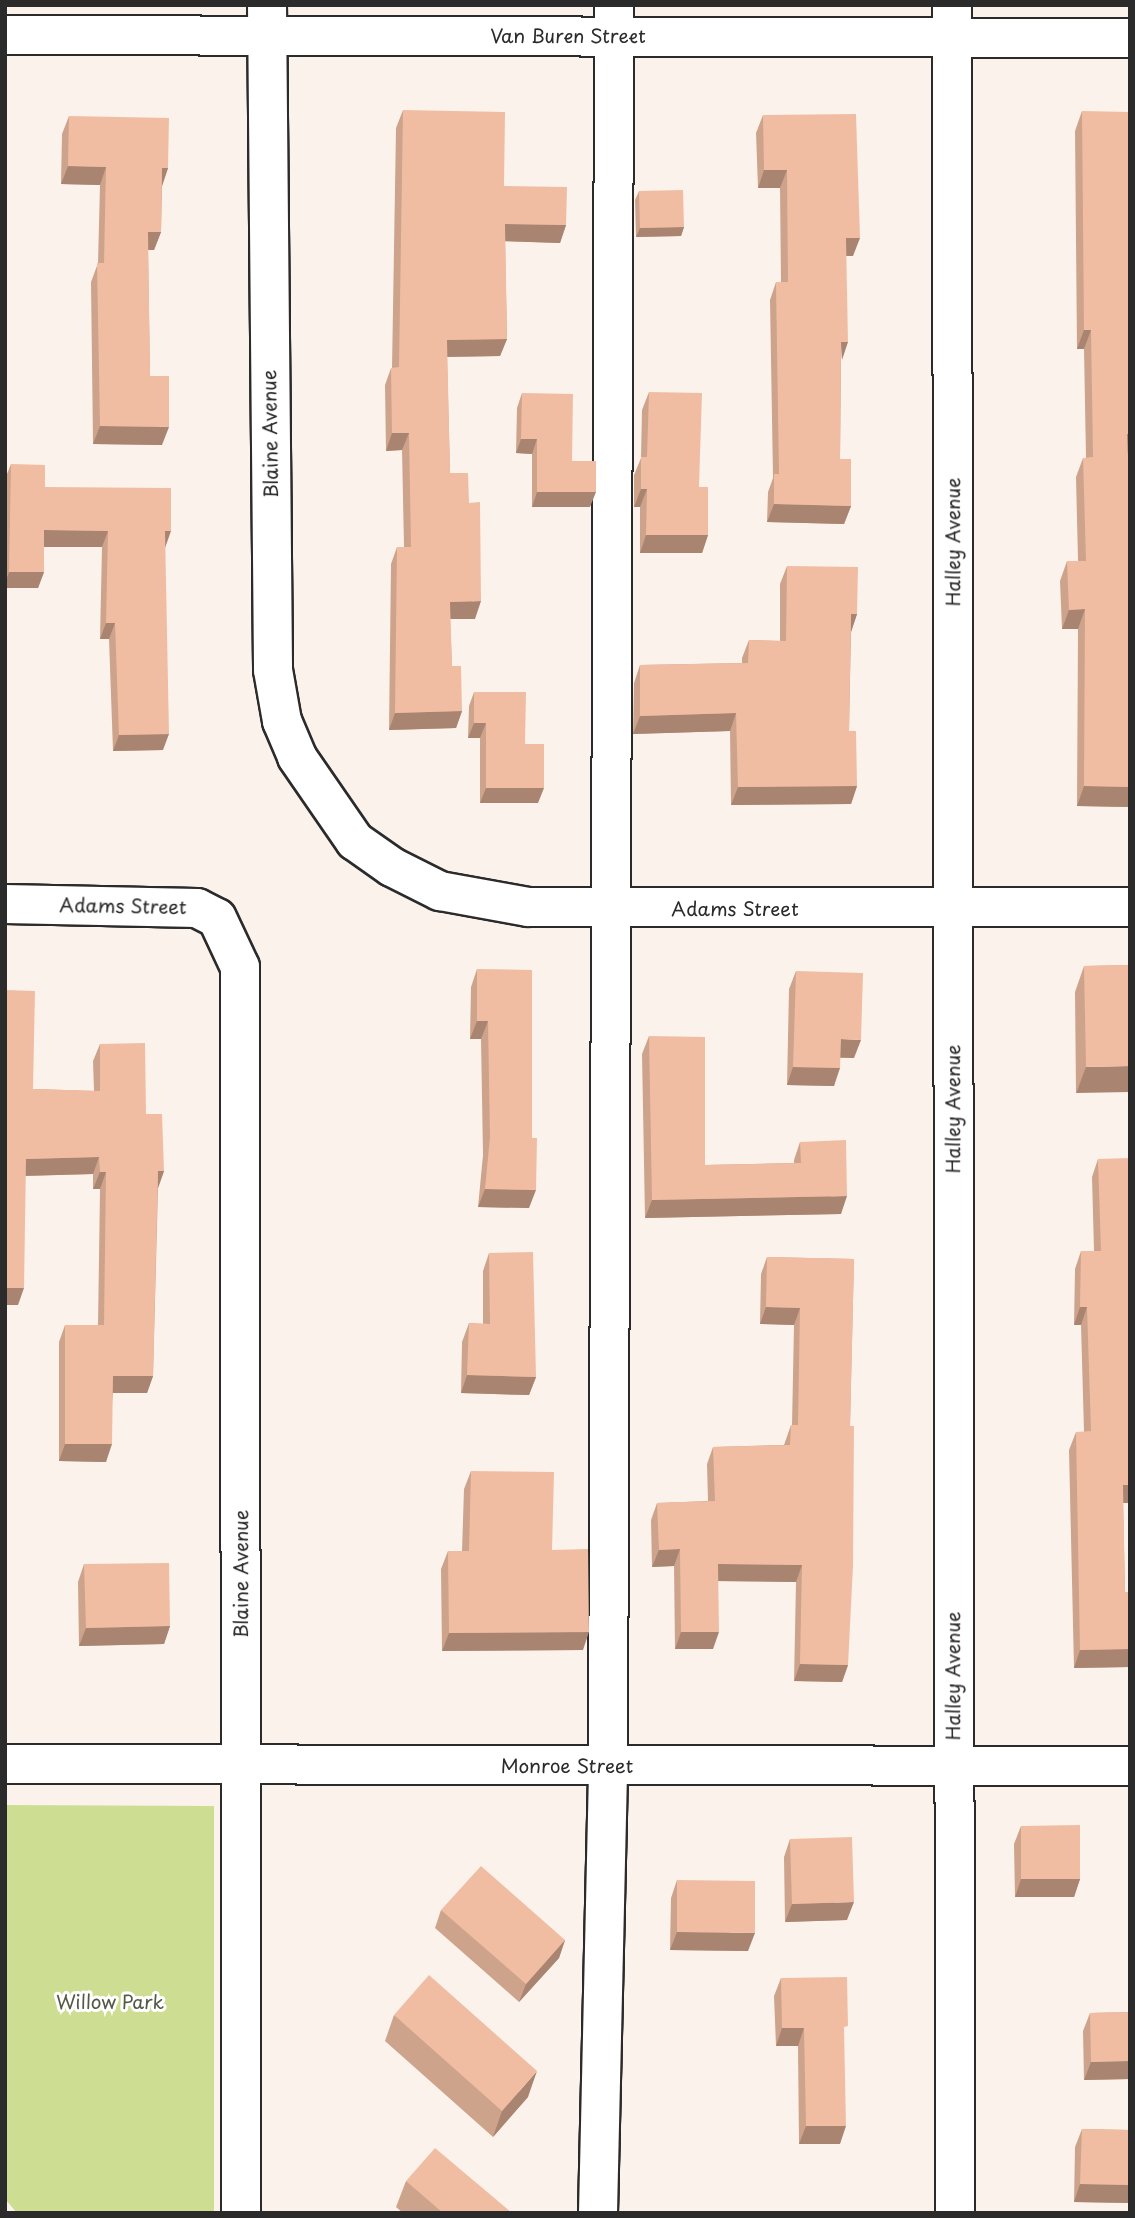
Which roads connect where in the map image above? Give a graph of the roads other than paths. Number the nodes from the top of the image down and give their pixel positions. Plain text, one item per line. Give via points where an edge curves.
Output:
1 (267, 21) edge
2 (614, 21) edge
3 (952, 21) edge
4 (5, 35) edge
5 (1130, 38) edge
6 (355, 841) joint
7 (5, 904) edge
8 (1130, 907) edge
9 (953, 908) junction
10 (612, 909) junction
11 (228, 937) joint
12 (5, 1764) edge
13 (953, 1765) junction
14 (240, 1766) junction
15 (608, 1766) junction
16 (1130, 1766) edge
17 (242, 2213) edge
18 (598, 2213) edge
19 (955, 2213) edge

1 - 2 street, Van Buren Street
1 - 4 street, Van Buren Street
1 - 6 street, Blaine Avenue via 272,670 282,721 297,757
2 - 3 street, Van Buren Street
2 - 10 street
3 - 5 street, Van Buren Street
3 - 9 street, Halley Avenue
6 - 10 street, Adams Street via 392,867 440,891 527,907
7 - 11 street, Adams Street via 197,908 217,918
8 - 9 street, Adams Street
9 - 10 street, Adams Street
9 - 13 street, Halley Avenue
10 - 15 street
11 - 14 street, Blaine Avenue via 240,967 243,1005
12 - 14 street, Monroe Street
13 - 15 street, Monroe Street
13 - 16 street, Monroe Street
13 - 19 street, Halley Avenue
14 - 15 street, Monroe Street
14 - 17 street, Blaine Avenue
15 - 18 street

